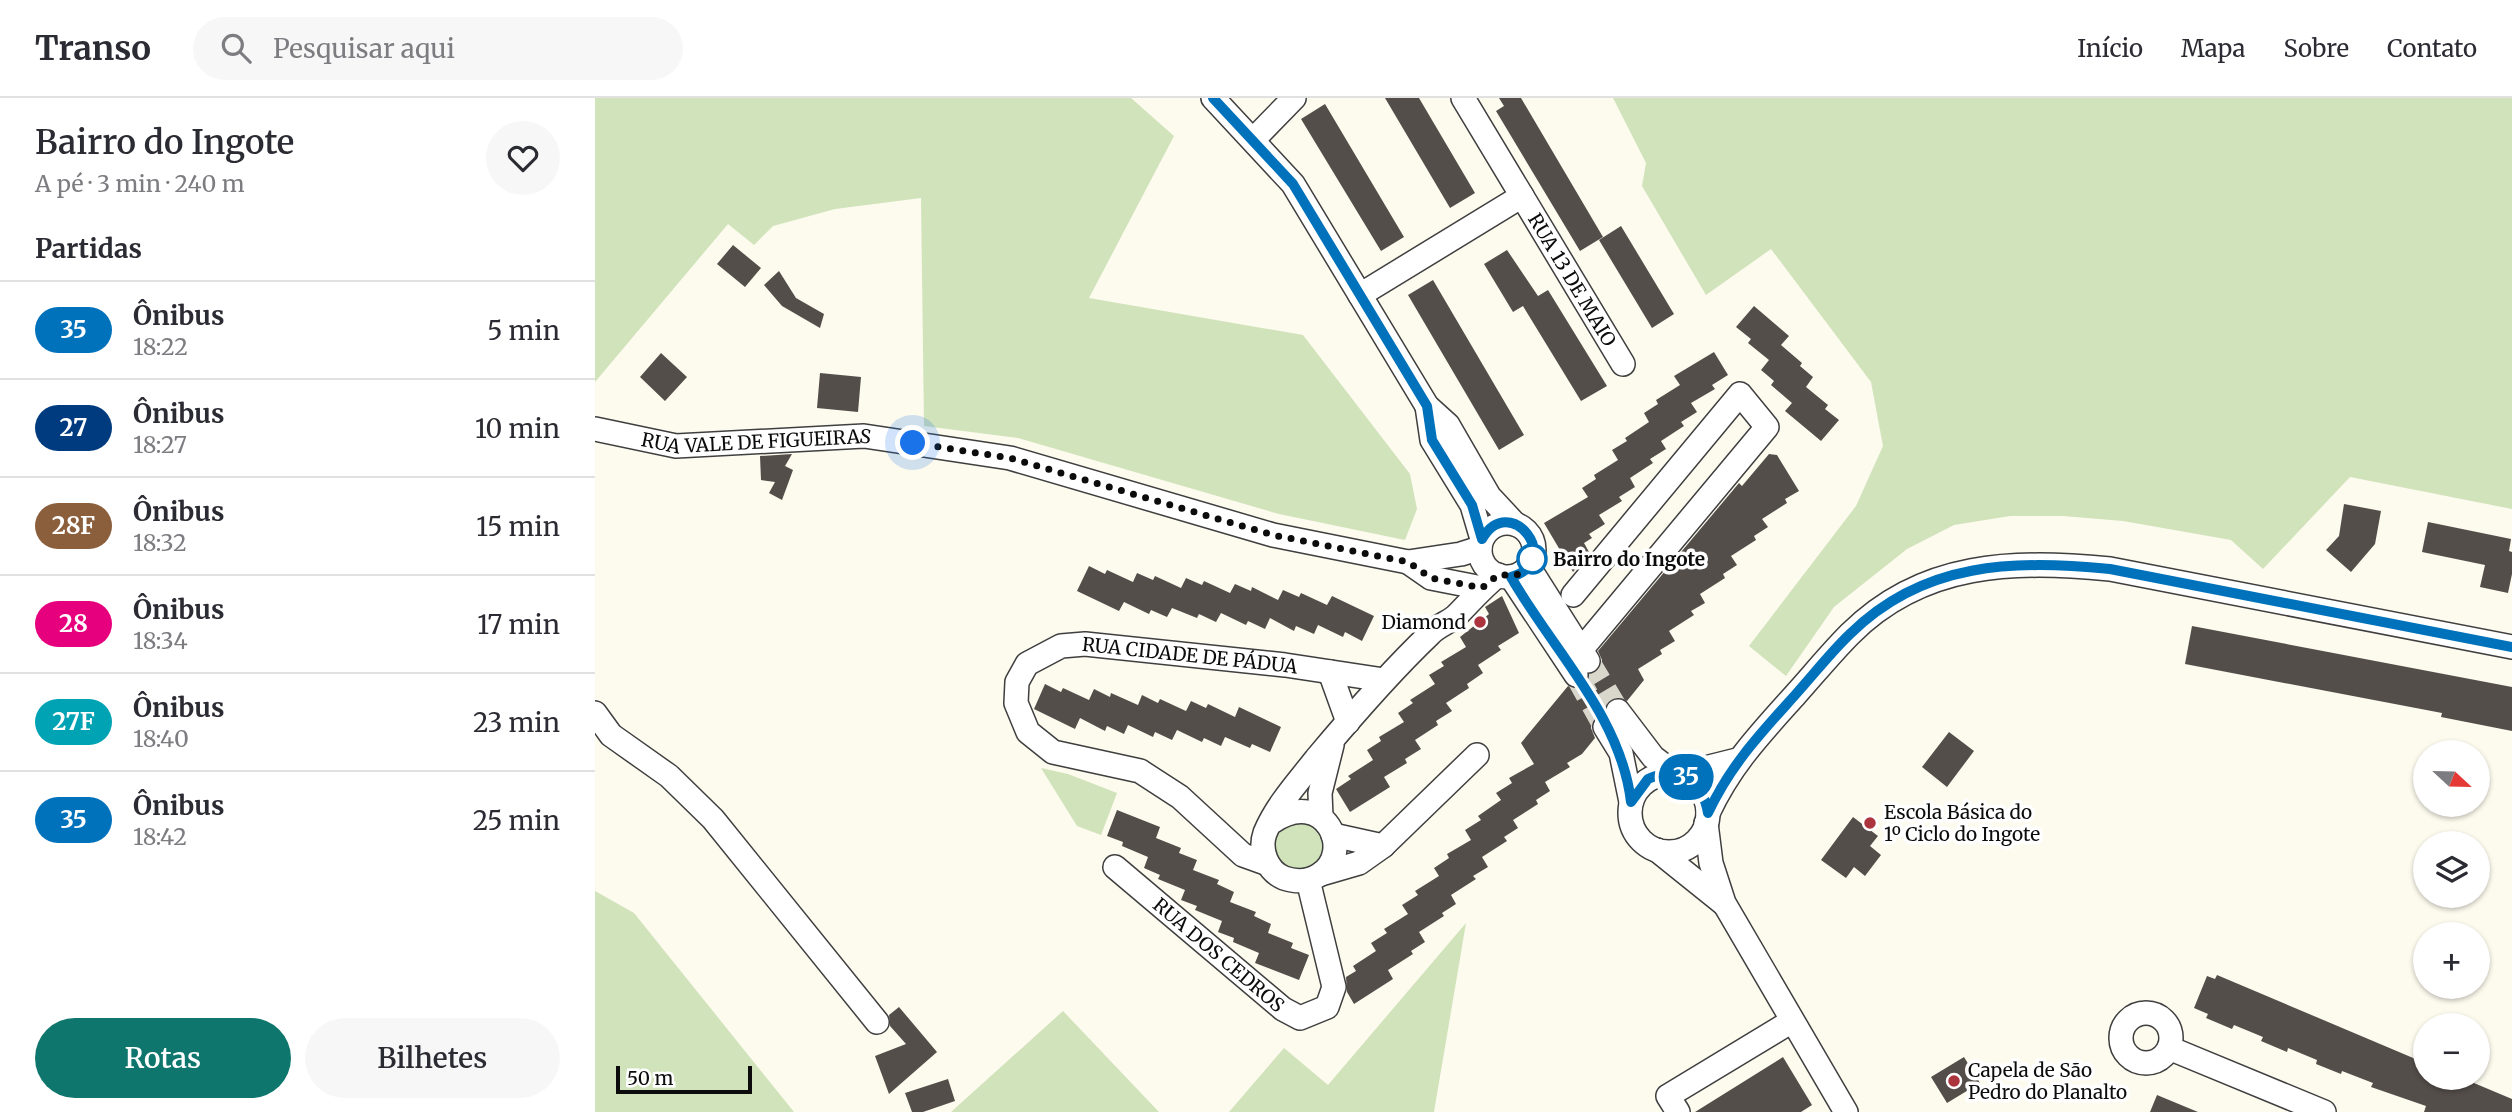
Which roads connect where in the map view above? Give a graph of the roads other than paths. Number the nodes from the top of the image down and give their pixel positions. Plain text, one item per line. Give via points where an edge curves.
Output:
1 (1213, 98) edge
2 (1294, 98) edge
3 (1463, 98) edge
4 (1253, 140) junction
5 (1521, 196) junction
6 (1360, 295) junction
7 (1623, 363) dead end
8 (1427, 406) junction
9 (595, 429) edge
10 (1515, 524) junction
11 (1481, 543) junction
12 (1408, 562) junction
13 (1505, 577) junction
14 (1448, 583) junction
15 (1573, 596) dead end
16 (1433, 631) junction
17 (2512, 647) edge
18 (1330, 672) junction
19 (1384, 680) junction
20 (595, 713) edge
21 (1341, 729) junction
22 (1477, 755) dead end
23 (1737, 760) junction
24 (1681, 776) junction
25 (1631, 802) junction
26 (1707, 818) junction
27 (1272, 822) junction
28 (1327, 826) junction
29 (1383, 846) junction
30 (1657, 850) junction
31 (1268, 864) junction
32 (1115, 867) dead end
33 (1315, 877) junction
34 (1724, 903) junction
35 (1793, 1021) junction
36 (877, 1023) dead end
37 (2169, 1048) dead end
38 (1678, 1112) edge
39 (1846, 1112) edge
40 (2324, 1112) edge

1 - 4 street
2 - 4 street
3 - 5 street, RUA 13 DE MAIO
4 - 6 street via 1293,184
5 - 6 street, RUA 13 DE MAIO
5 - 7 street, RUA 13 DE MAIO
6 - 8 street
8 - 10 street via 1448,425 1489,496
8 - 11 street via 1432,440 1472,505
9 - 12 street, RUA VALE DE FIGUEIRAS via 676,446 865,436 1010,458 1273,535
10 - 11 street via 1499,523 1486,532
10 - 13 street via 1524,528 1534,551
11 - 12 street, RUA VALE DE FIGUEIRAS via 1461,554
11 - 13 street via 1484,565
12 - 14 street, RUA VALE DE FIGUEIRAS
13 - 14 street, RUA VALE DE FIGUEIRAS
13 - 15 street via 1582,662 1767,427 1740,394
13 - 16 street
14 - 16 street
16 - 19 street
17 - 23 street via 2110,569 2007,564 1947,576 1884,606 1851,633
18 - 19 street, RUA CIDADE DE PÁDUA
18 - 21 street
18 - 31 street, RUA CIDADE DE PÁDUA via 1085,644 1061,646 1027,664 1017,682 1016,703 1028,732 1053,752 1140,771 1180,797 1243,855
19 - 21 street
20 - 36 street via 611,735 669,776 713,820
21 - 27 street via 1290,791
21 - 28 street via 1320,793
22 - 29 street
23 - 24 street
23 - 26 street
24 - 25 street via 1648,779
24 - 25 street via 1611,719
24 - 26 street via 1702,792
25 - 30 street via 1637,836
26 - 30 street via 1693,843 1670,852
26 - 34 street via 1711,863
27 - 28 street via 1287,812 1305,810
27 - 31 street via 1264,835
28 - 29 street
28 - 33 street via 1335,849 1331,863
29 - 33 street via 1359,863
30 - 34 street
31 - 33 street via 1285,878
32 - 33 street, RUA DOS CEDROS via 1283,1009 1300,1018 1327,1007 1334,987
34 - 35 street
35 - 38 street via 1668,1096
35 - 39 street
37 - 40 street

